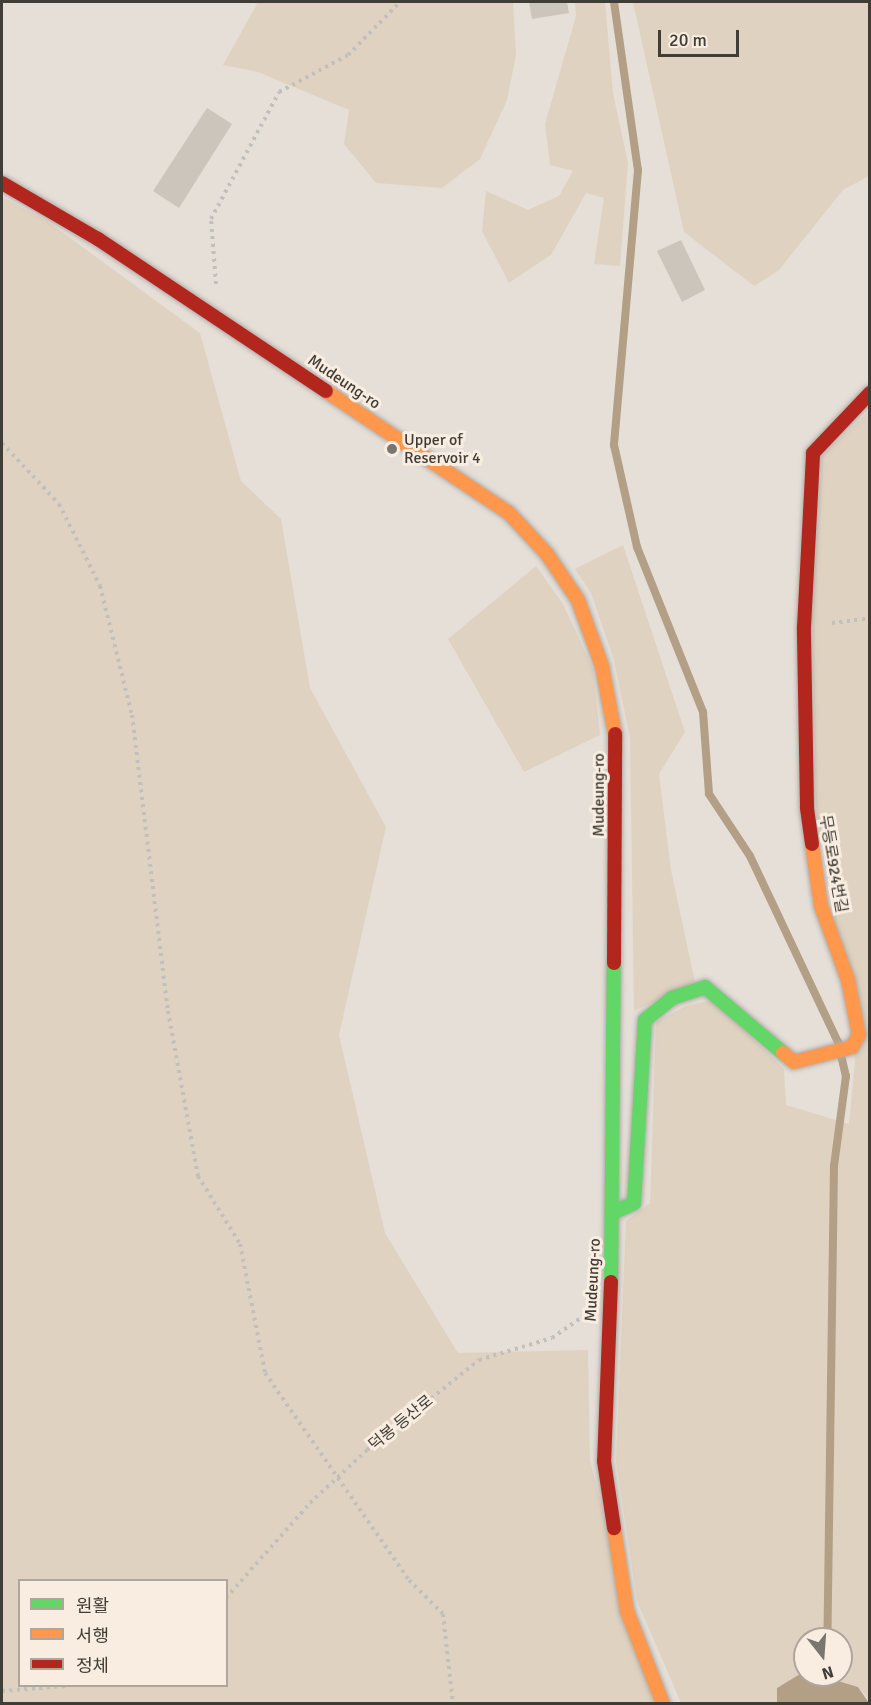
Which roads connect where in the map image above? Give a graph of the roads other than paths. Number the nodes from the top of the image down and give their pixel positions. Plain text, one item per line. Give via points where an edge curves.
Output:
1 (2, 183) edge
2 (870, 393) edge
3 (612, 1213) junction
4 (663, 1704) edge

1 - 3 main road, Mudeung-ro via 202,308 508,513 547,554 578,600 602,666 616,739
2 - 3 main road, 무등로924번길 via 829,431 813,453 804,627 807,807 821,906 848,980 859,1035 852,1047 795,1062 705,987 672,998 645,1020 634,1203
3 - 4 main road, Mudeung-ro via 604,1461 627,1611

